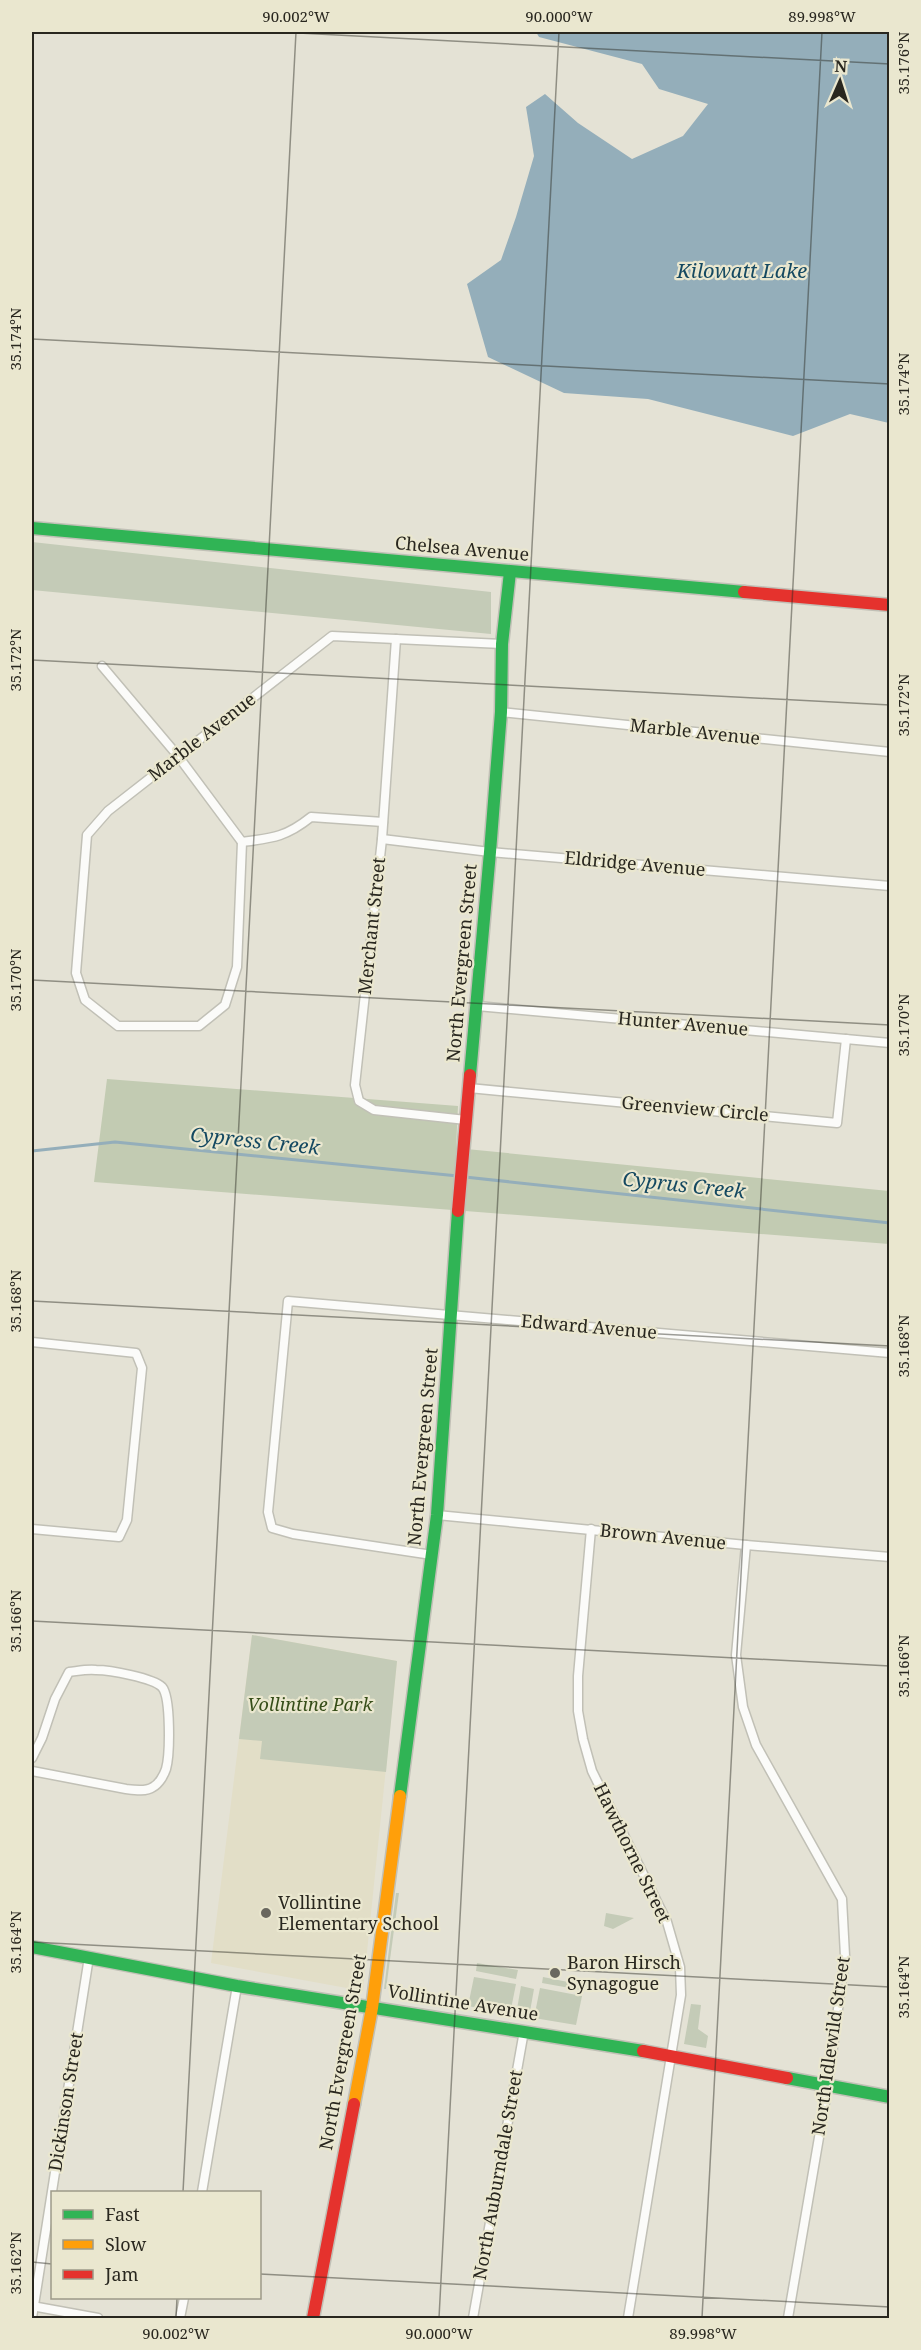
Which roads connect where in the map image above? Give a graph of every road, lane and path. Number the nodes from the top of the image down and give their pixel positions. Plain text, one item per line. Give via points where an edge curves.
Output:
1 (32, 528) edge
2 (510, 572) junction
3 (890, 605) edge
4 (396, 639) junction
5 (502, 644) junction
6 (102, 666) dead end
7 (501, 712) junction
8 (890, 752) edge
9 (178, 756) junction
10 (383, 822) junction
11 (382, 839) junction
12 (242, 842) junction
13 (490, 852) junction
14 (890, 886) edge
15 (477, 1006) junction
16 (846, 1039) junction
17 (890, 1043) edge
18 (469, 1088) junction
19 (466, 1119) junction
20 (452, 1314) junction
21 (32, 1342) edge
22 (890, 1353) edge
23 (437, 1515) junction
24 (32, 1529) edge
25 (591, 1529) junction
26 (746, 1545) junction
27 (432, 1555) junction
28 (890, 1557) edge
29 (32, 1758) edge
30 (32, 1771) edge
31 (32, 1947) edge
32 (89, 1957) junction
33 (237, 1986) junction
34 (372, 2008) junction
35 (524, 2031) junction
36 (672, 2056) junction
37 (828, 2085) junction
38 (890, 2097) edge
39 (51, 2191) edge
40 (202, 2191) edge
41 (51, 2194) edge
42 (184, 2299) edge
43 (33, 2306) edge
44 (32, 2318) edge
45 (98, 2319) edge
46 (180, 2319) edge
47 (313, 2319) edge
48 (473, 2319) edge
49 (628, 2319) edge
50 (788, 2319) edge

1 - 2 street, Chelsea Avenue
2 - 3 street, Chelsea Avenue
2 - 5 street, North Evergreen Street
4 - 5 street, Marble Avenue
4 - 9 street, Marble Avenue via 332,636
4 - 10 street, Merchant Street
5 - 7 street, North Evergreen Street
6 - 9 street
7 - 8 street, Marble Avenue
7 - 13 street, North Evergreen Street
9 - 12 street
9 - 12 street, Marble Avenue via 108,811 87,835 76,973 85,1000 118,1026 199,1026 225,1005 237,967
10 - 11 street, Merchant Street
10 - 12 street via 311,817 278,837
11 - 13 street, Eldridge Avenue
11 - 19 street, Merchant Street via 355,1085 359,1101 374,1110
13 - 14 street, Eldridge Avenue
13 - 15 street, North Evergreen Street
15 - 16 street, Hunter Avenue
15 - 18 street, North Evergreen Street
16 - 17 street, Hunter Avenue
16 - 18 street, Greenview Circle via 837,1123
18 - 19 street, North Evergreen Street
19 - 20 street, North Evergreen Street
20 - 22 street, Edward Avenue
20 - 23 street, North Evergreen Street
20 - 27 street, Edward Avenue via 288,1301 267,1512 272,1528 293,1534
21 - 24 street via 136,1353 142,1368 127,1520 119,1537
23 - 25 street, Brown Avenue
23 - 27 street, North Evergreen Street
25 - 26 street, Brown Avenue
25 - 36 street, Hawthorne Street via 578,1676 580,1720 592,1771 673,1939 681,1989
26 - 28 street, Brown Avenue
26 - 37 street, North Idlewild Street via 736,1655 743,1707 756,1745 842,1899 845,1956
27 - 34 street, North Evergreen Street
29 - 30 street via 54,1699 69,1672 96,1670 138,1677 161,1686 166,1693 167,1767 153,1788 126,1789
31 - 32 street, Vollintine Avenue
32 - 33 street, Vollintine Avenue
32 - 39 street, Dickinson Street
33 - 34 street, Vollintine Avenue
33 - 40 street
34 - 35 street, Vollintine Avenue
34 - 47 street, North Evergreen Street
35 - 36 street, Vollintine Avenue
35 - 48 street, North Auburndale Street
36 - 37 street, Vollintine Avenue
36 - 49 street, Hawthorne Street
37 - 38 street, Vollintine Avenue
37 - 50 street, North Idlewild Street
41 - 43 street, Dickinson Street
42 - 46 street
43 - 44 street, Dickinson Street
43 - 45 street

